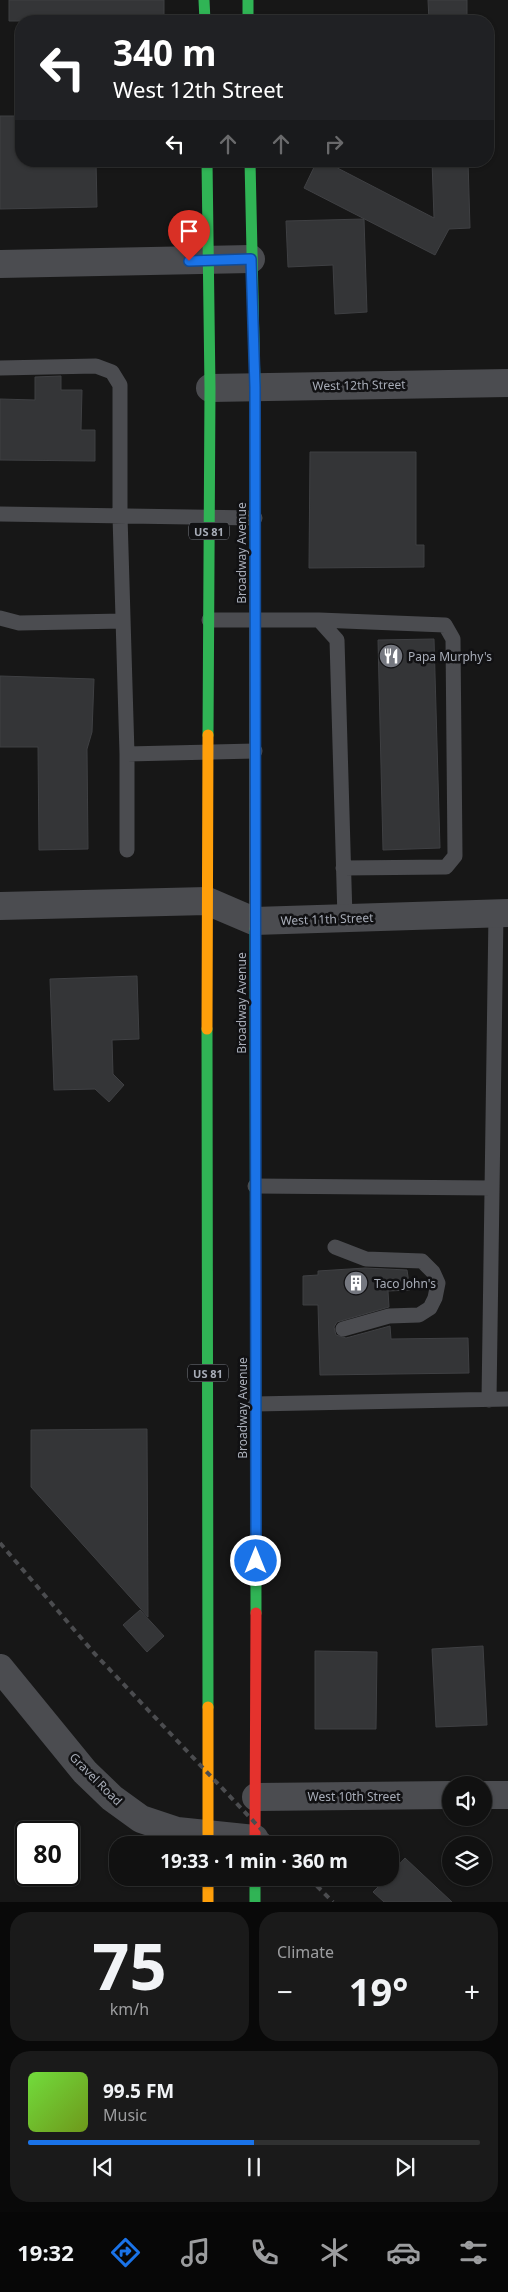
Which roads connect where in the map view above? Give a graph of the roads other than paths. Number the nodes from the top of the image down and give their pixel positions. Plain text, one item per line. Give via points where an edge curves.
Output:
1 (204, 0) edge
2 (248, 0) edge
3 (205, 15) edge
4 (248, 15) edge
5 (207, 167) edge
6 (250, 167) edge
7 (251, 259) junction
8 (208, 261) junction
9 (0, 264) edge
10 (0, 368) edge
11 (508, 383) edge
12 (255, 387) junction
13 (210, 388) junction
14 (0, 514) edge
15 (120, 516) junction
16 (209, 518) junction
17 (255, 518) junction
18 (0, 618) edge
19 (209, 620) junction
20 (255, 620) junction
21 (319, 620) junction
22 (124, 621) junction
23 (255, 751) junction
24 (208, 752) junction
25 (127, 754) junction
26 (128, 850) dead end
27 (343, 868) junction
28 (207, 901) junction
29 (0, 906) edge
30 (502, 913) edge
31 (344, 918) junction
32 (254, 921) junction
33 (255, 1186) junction
34 (492, 1188) junction
35 (335, 1247) dead end
36 (343, 1329) dead end
37 (508, 1399) edge
38 (489, 1400) junction
39 (256, 1404) junction
40 (0, 1668) edge
41 (442, 1795) edge
42 (492, 1795) edge
43 (508, 1795) edge
44 (256, 1797) junction
45 (196, 1836) edge
46 (208, 1836) edge
47 (255, 1836) edge
48 (208, 1886) edge
49 (255, 1886) edge
50 (208, 1902) edge
51 (255, 1902) edge

1 - 3 highway
2 - 4 highway
5 - 8 highway, US 81
6 - 7 highway, Broadway Avenue
7 - 8 street
7 - 12 highway, Broadway Avenue
8 - 9 street
8 - 13 highway, US 81
10 - 15 lane via 96,366 112,372 120,385
11 - 12 street, West 12th Street
12 - 13 street, West 12th Street
12 - 17 highway, Broadway Avenue
13 - 16 highway, US 81
14 - 15 lane
15 - 16 lane
15 - 22 lane
16 - 17 lane
16 - 19 highway, US 81
17 - 20 highway, Broadway Avenue
18 - 22 lane via 19,623
19 - 20 lane
19 - 24 highway, US 81
20 - 21 lane
20 - 23 highway, Broadway Avenue
21 - 27 lane via 337,640
21 - 27 lane via 445,625 453,638 455,856 446,866
22 - 25 lane
23 - 24 lane
23 - 32 highway, Broadway Avenue
24 - 25 lane
24 - 28 highway, US 81
25 - 26 lane
27 - 31 lane
28 - 29 street, West 11th Street
28 - 32 street, West 11th Street
28 - 46 highway, US 81
30 - 31 street, West 11th Street
30 - 34 lane
31 - 32 street, West 11th Street
32 - 33 highway, Broadway Avenue
33 - 34 lane
33 - 39 highway, Broadway Avenue
34 - 38 lane
35 - 36 lane via 366,1259 422,1261 438,1283 430,1308 419,1315 389,1316
37 - 38 lane
38 - 39 lane
39 - 44 highway, Broadway Avenue
40 - 45 street, Gravel Road via 85,1772 112,1798 141,1819
41 - 44 street, West 10th Street
42 - 43 street
44 - 47 highway, Broadway Avenue
48 - 50 highway
49 - 51 highway

